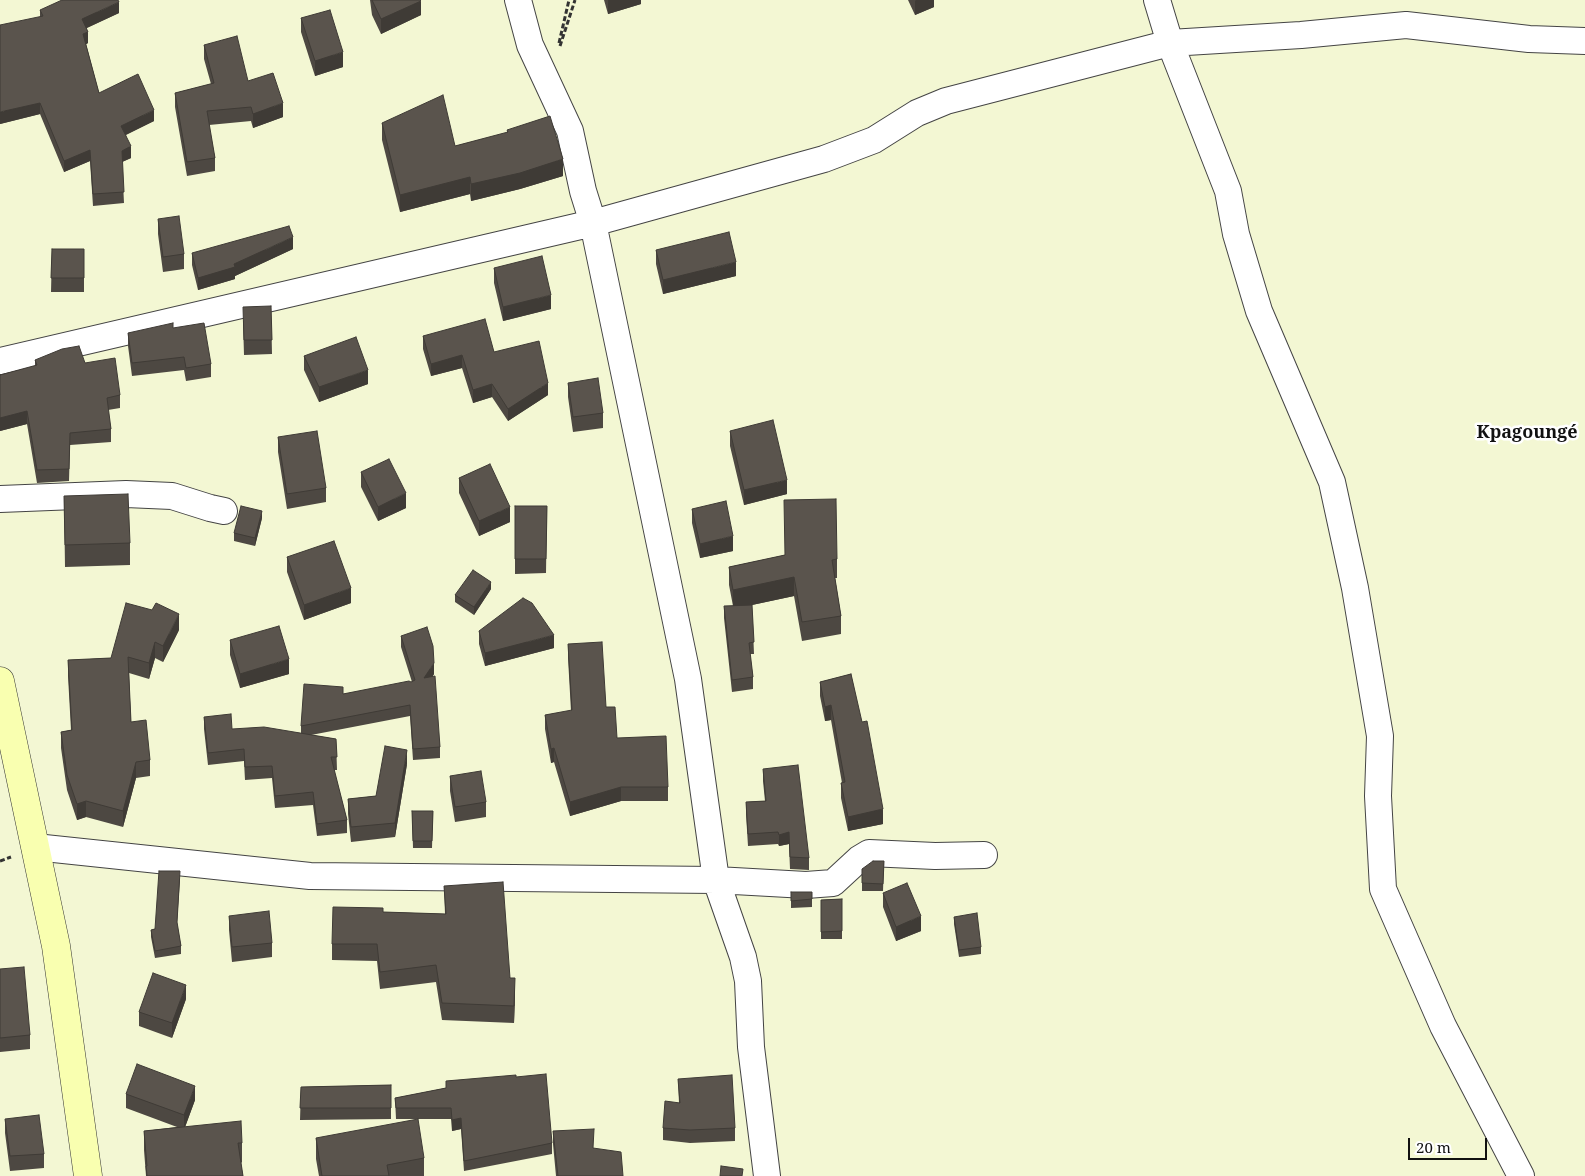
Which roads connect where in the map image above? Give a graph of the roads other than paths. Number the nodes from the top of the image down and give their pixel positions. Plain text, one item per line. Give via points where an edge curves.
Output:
1 (518, 0) edge
2 (1157, 0) edge
3 (1585, 41) edge
4 (1170, 43) junction
5 (593, 223) junction
6 (0, 361) edge
7 (0, 499) edge
8 (224, 511) dead end
9 (0, 682) edge
10 (34, 847) junction
11 (984, 855) dead end
12 (716, 880) junction
13 (88, 1176) edge
14 (767, 1176) edge
15 (1521, 1176) edge

1 - 5 street via 530,45 570,131
2 - 4 street
3 - 4 street via 1529,39 1406,25
4 - 5 street via 946,101 917,113 874,140 824,159
4 - 15 street via 1228,191 1236,234 1259,311 1332,482 1355,588 1380,736 1378,796 1383,889 1443,1026
5 - 6 street
5 - 12 street via 688,679
7 - 8 street via 126,494 172,496
9 - 10 street
10 - 12 street via 310,876
10 - 13 street via 56,946
11 - 12 street via 869,853 833,883 806,885
12 - 14 street via 748,981 751,1047

